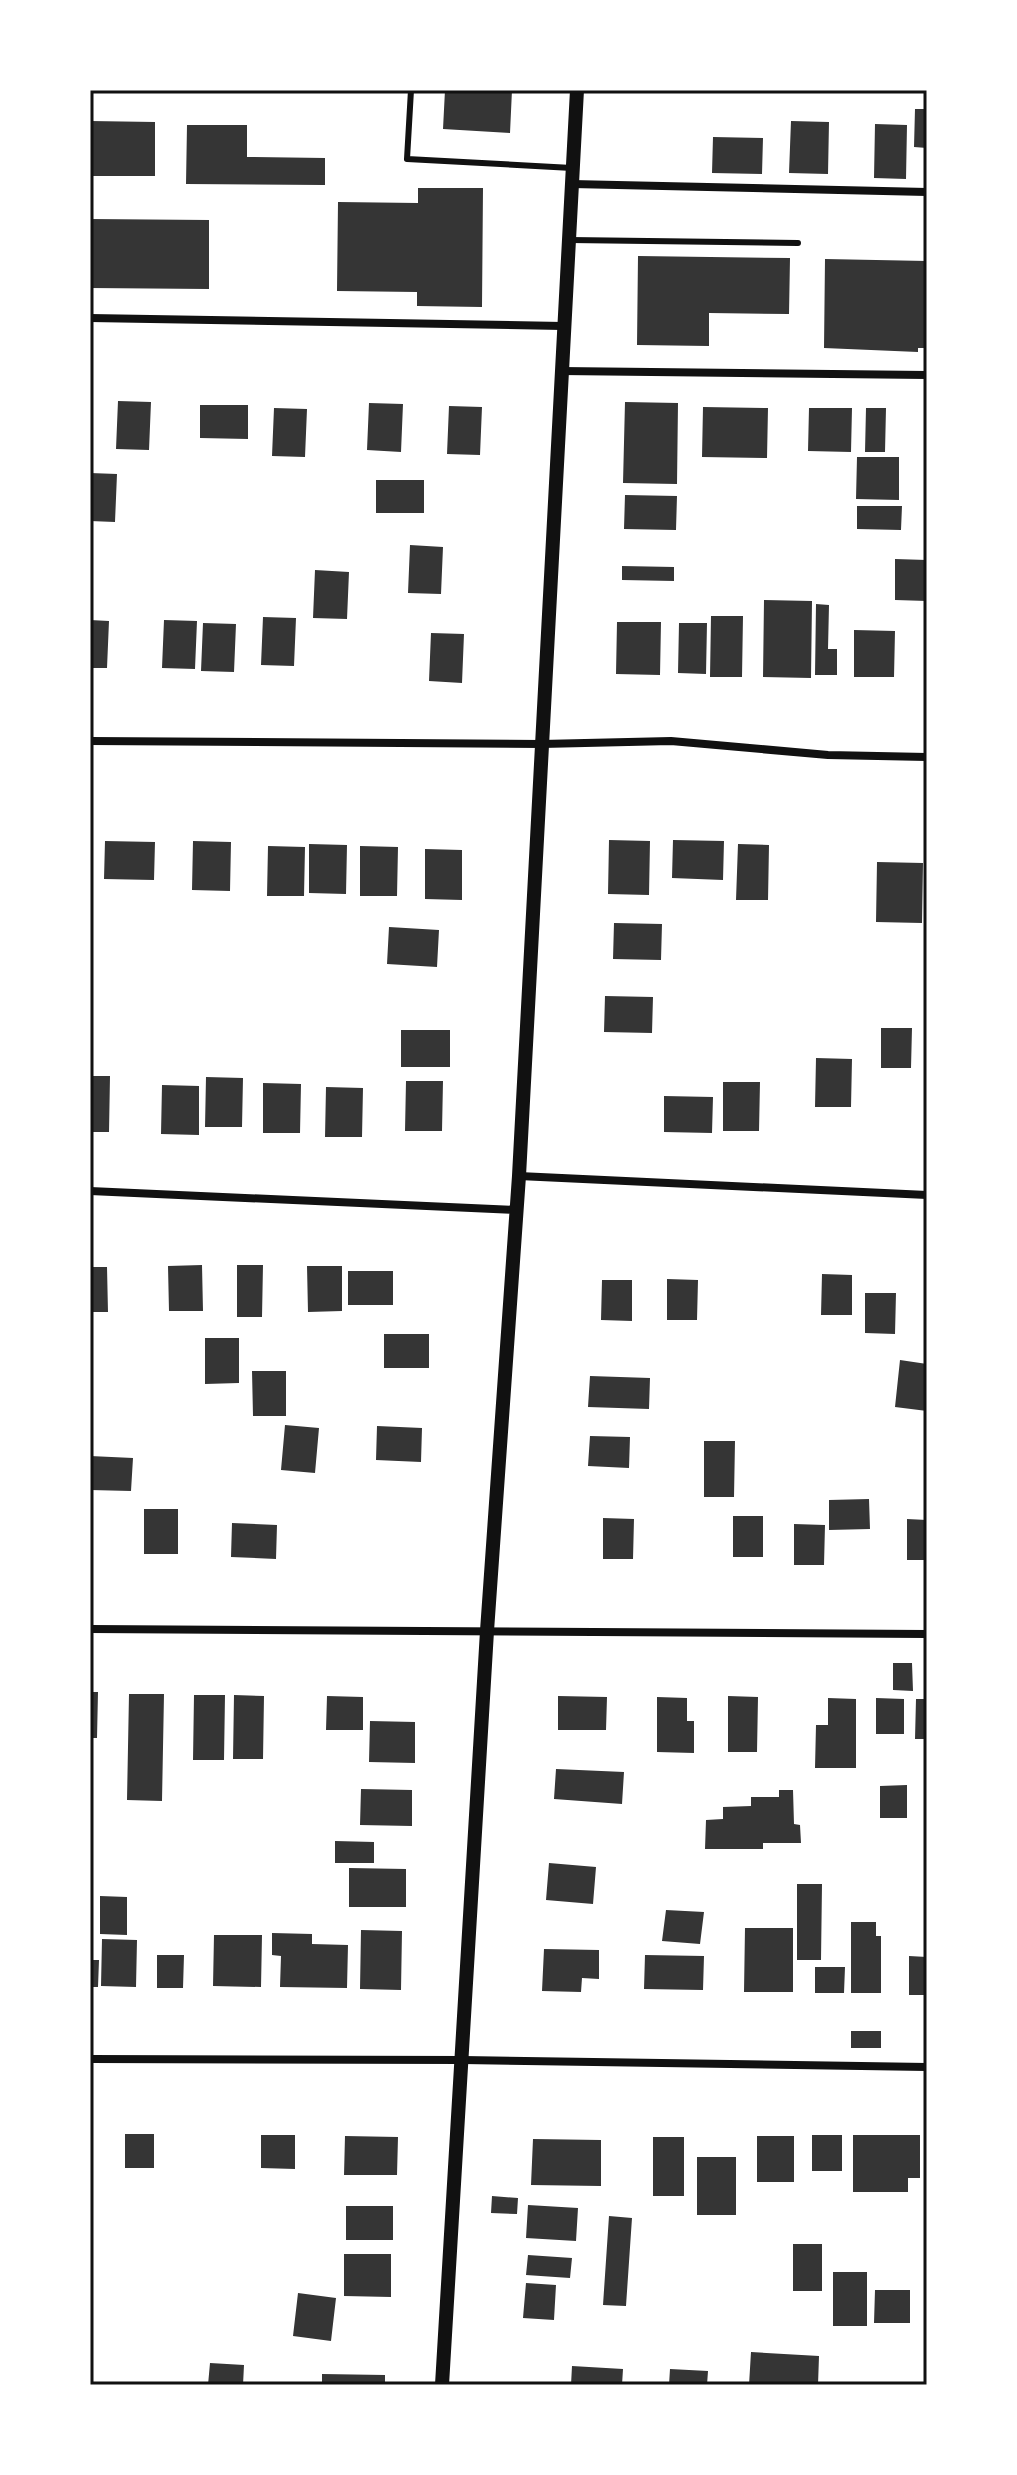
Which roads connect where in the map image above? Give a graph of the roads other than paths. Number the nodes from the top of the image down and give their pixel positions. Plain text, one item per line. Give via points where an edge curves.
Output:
1 (411, 90) edge
2 (577, 90) edge
3 (572, 168) junction
4 (571, 184) junction
5 (927, 192) edge
6 (568, 240) junction
7 (798, 243) dead end
8 (90, 318) edge
9 (563, 326) junction
10 (561, 371) junction
11 (927, 375) edge
12 (90, 741) edge
13 (542, 744) junction
14 (927, 757) edge
15 (519, 1176) junction
16 (90, 1191) edge
17 (927, 1195) edge
18 (517, 1210) junction
19 (90, 1629) edge
20 (487, 1631) junction
21 (927, 1634) edge
22 (90, 2059) edge
23 (463, 2060) junction
24 (927, 2067) edge
25 (442, 2385) edge

1 - 3 lane via 407,159
2 - 3 street
3 - 4 street
4 - 5 street
4 - 6 street
6 - 7 lane
6 - 9 street
8 - 9 street
9 - 10 street
10 - 11 street
10 - 13 street
12 - 13 street
13 - 14 street via 671,741 828,755
13 - 15 street
15 - 17 street
15 - 18 street
16 - 18 street
18 - 20 street
19 - 20 street
20 - 21 street
20 - 23 street
22 - 23 street
23 - 24 street
23 - 25 street

